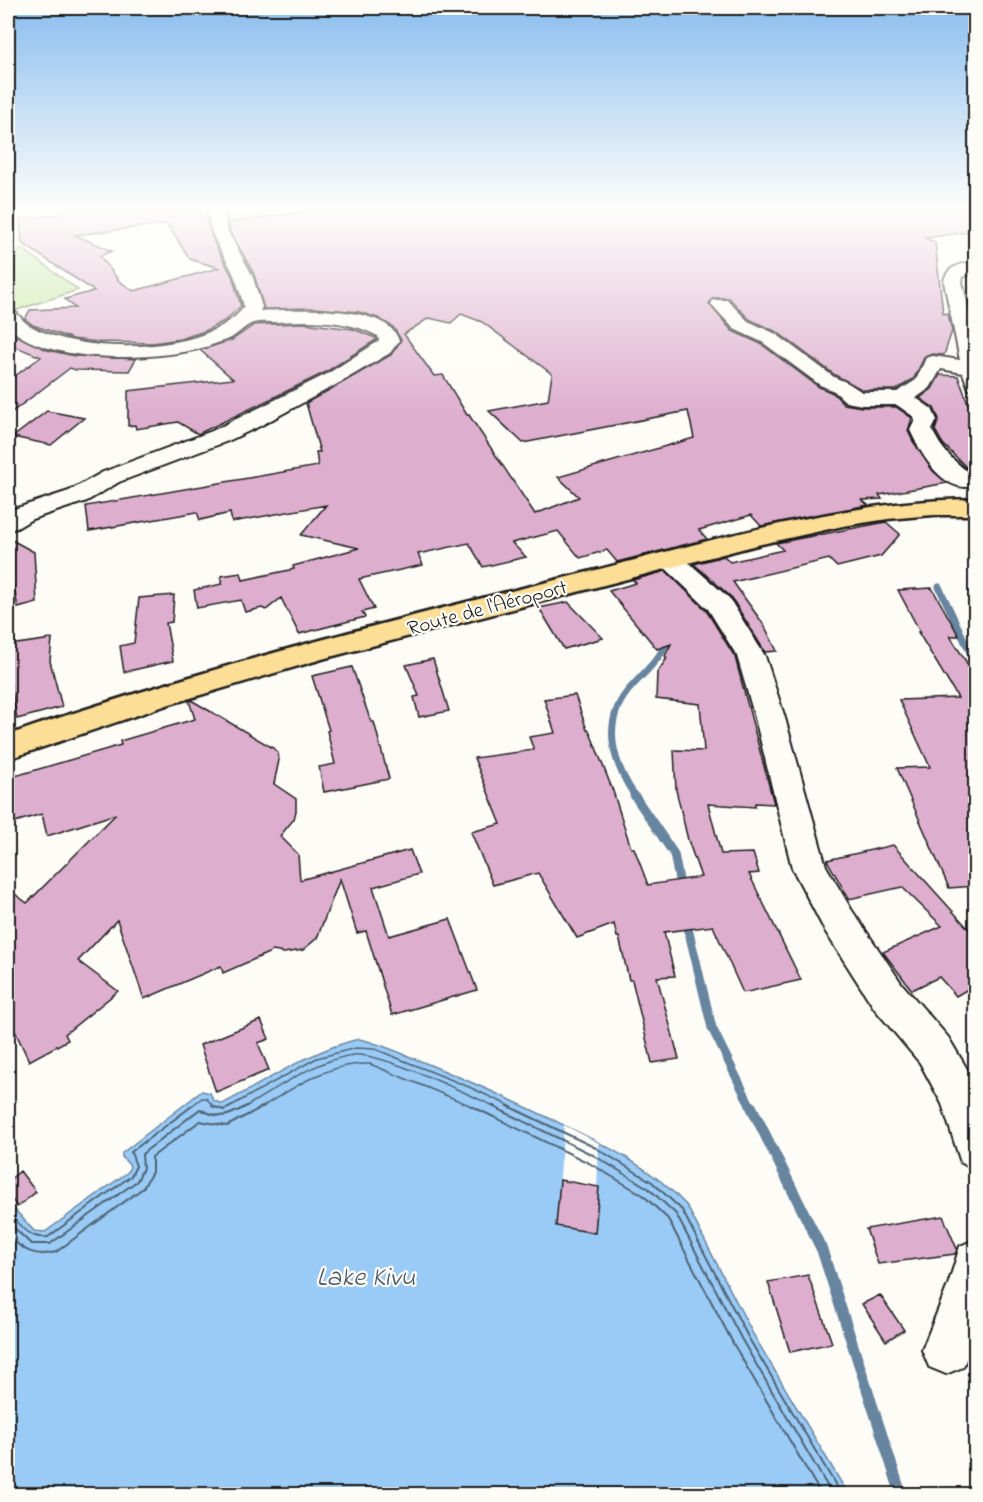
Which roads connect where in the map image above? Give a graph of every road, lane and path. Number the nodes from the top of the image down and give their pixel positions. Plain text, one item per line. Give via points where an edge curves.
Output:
1 (243, 276) edge
2 (954, 276) edge
3 (720, 303) dead end
4 (8, 315) edge
5 (249, 317) junction
6 (974, 376) edge
7 (902, 398) junction
8 (972, 485) edge
9 (8, 523) edge
10 (670, 560) junction
11 (8, 747) edge
12 (975, 1148) edge
13 (975, 1262) edge
14 (946, 1350) dead end

1 - 5 street via 253,307
2 - 6 street
3 - 7 street via 731,319 769,338 854,397
4 - 5 street via 21,329 78,348 125,350 169,348 215,338
5 - 9 street via 308,315 360,322 377,326 387,333 389,341 383,349 334,378 231,431 111,477 78,496
6 - 7 street via 933,362 923,384
7 - 8 street via 924,414 926,420 921,430 934,455 955,476
8 - 10 highway, Route de l'Aéroport via 939,506 802,527
10 - 11 highway, Route de l'Aéroport via 190,684
10 - 12 street via 719,604 751,656 809,868 837,920 888,996 934,1050 961,1098
13 - 14 street via 971,1285

